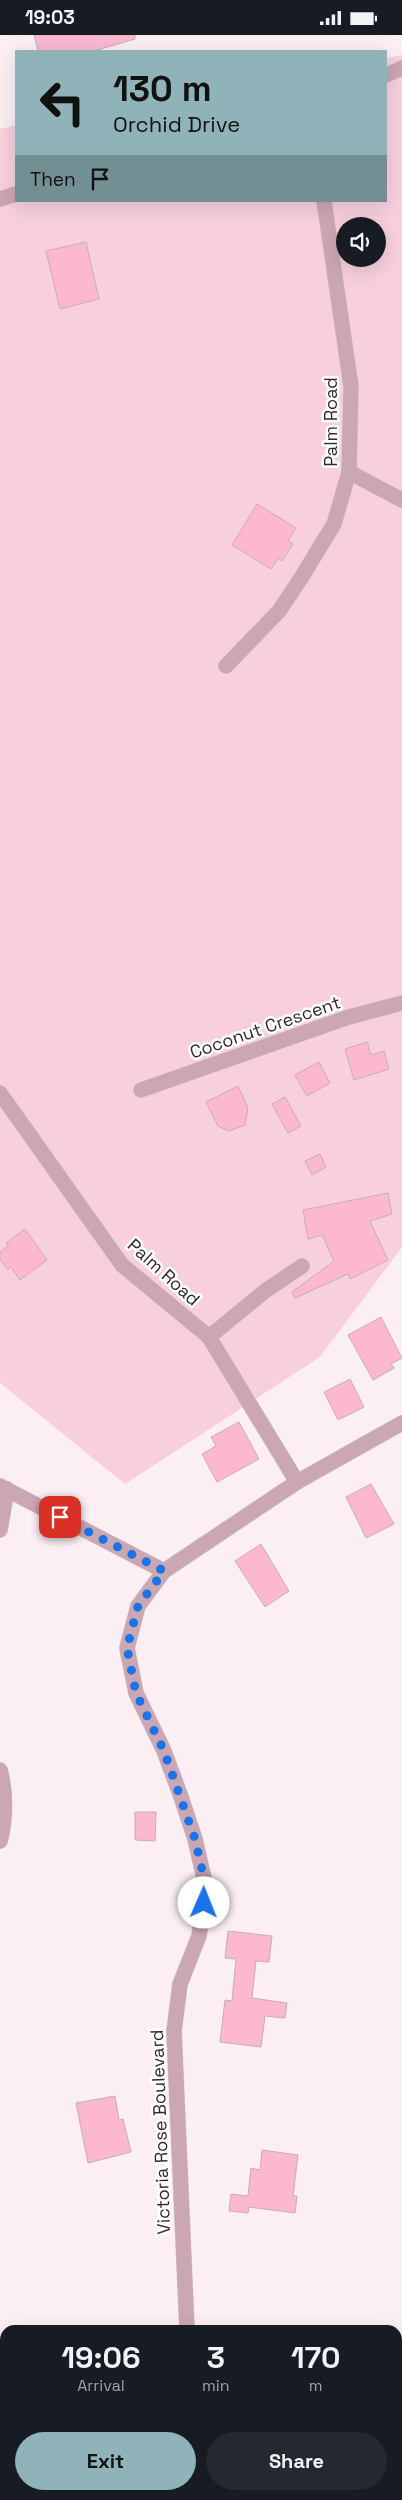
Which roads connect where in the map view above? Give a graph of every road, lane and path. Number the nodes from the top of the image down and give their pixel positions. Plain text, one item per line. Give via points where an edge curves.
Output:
1 (402, 68) edge
2 (387, 75) edge
3 (15, 194) edge
4 (0, 199) edge
5 (324, 202) edge
6 (350, 472) junction
7 (402, 500) edge
8 (226, 666) dead end
9 (402, 1003) edge
10 (141, 1090) dead end
11 (0, 1093) edge
12 (302, 1266) dead end
13 (209, 1337) junction
14 (402, 1423) edge
15 (297, 1482) junction
16 (4, 1488) edge
17 (0, 1530) edge
18 (164, 1571) junction
19 (0, 1770) edge
20 (0, 1841) edge
21 (187, 2325) edge

1 - 2 street
3 - 4 street
5 - 6 street, Palm Road via 351,386
6 - 7 street
6 - 8 street, Palm Road via 334,524 301,578 279,611
9 - 10 street, Coconut Crescent via 349,1017
11 - 13 street, Palm Road via 122,1265
12 - 13 street via 265,1291
13 - 15 street, Palm Road
14 - 15 street, Victoria Rose Boulevard
15 - 18 street, Victoria Rose Boulevard
16 - 17 street
16 - 18 street
18 - 21 street, Victoria Rose Boulevard via 138,1606 127,1648 136,1693 164,1751 181,1797 206,1887 199,1936 180,1984 174,2031
19 - 20 street via 4,1828

